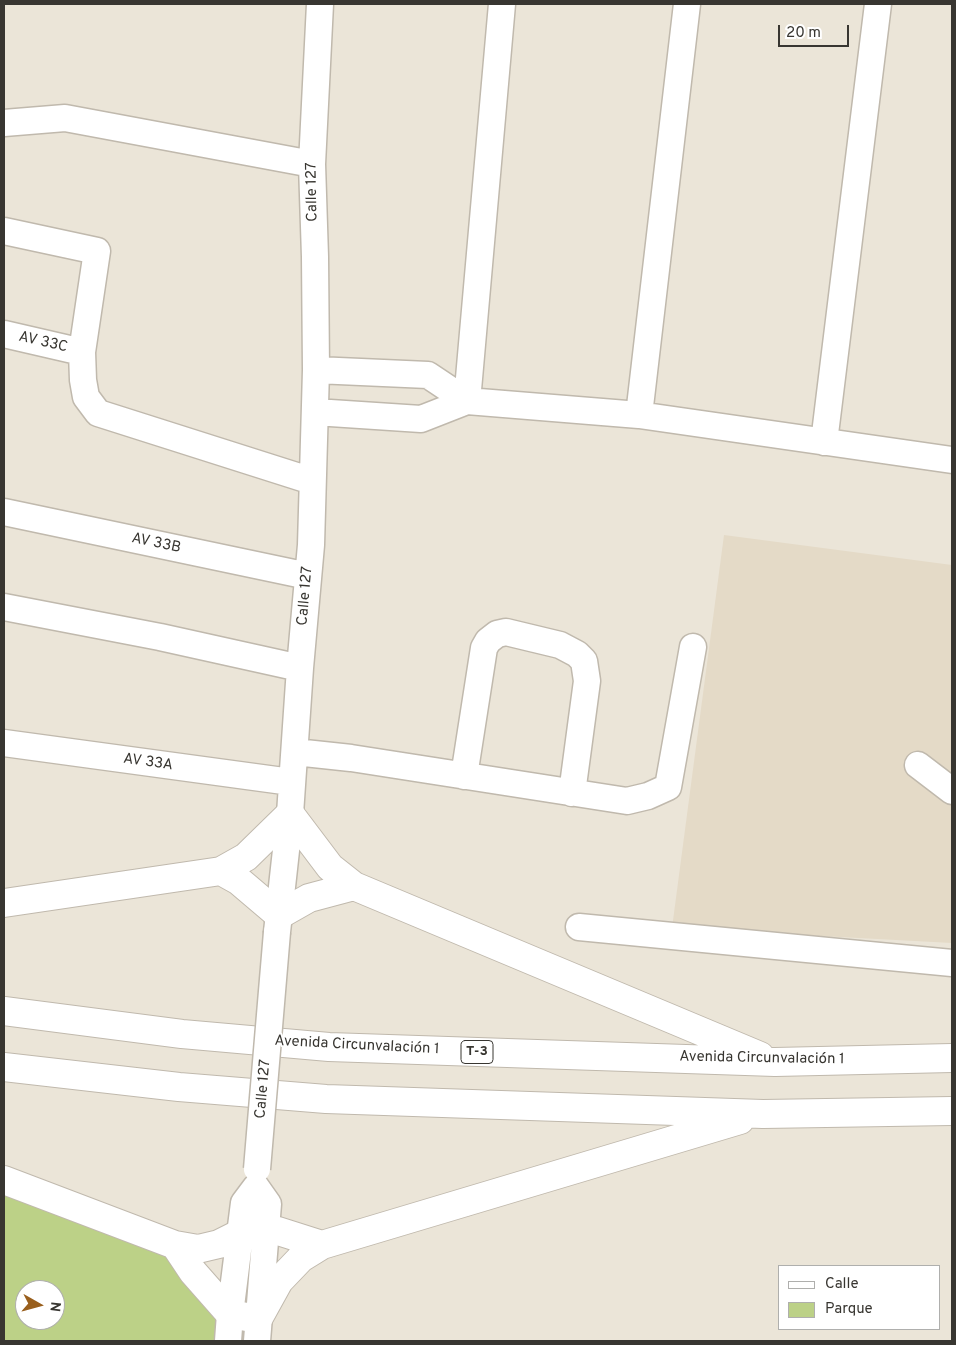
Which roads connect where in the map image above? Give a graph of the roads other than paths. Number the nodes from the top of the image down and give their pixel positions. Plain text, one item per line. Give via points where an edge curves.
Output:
1 (320, 4) edge
2 (502, 4) edge
3 (687, 4) edge
4 (878, 4) edge
5 (4, 123) edge
6 (312, 164) junction
7 (4, 231) edge
8 (4, 334) edge
9 (82, 352) junction
10 (316, 370) junction
11 (467, 401) junction
12 (315, 412) junction
13 (639, 415) junction
14 (824, 442) junction
15 (952, 460) edge
16 (312, 481) junction
17 (4, 512) edge
18 (308, 576) junction
19 (4, 607) edge
20 (694, 647) dead end
21 (300, 668) junction
22 (4, 743) edge
23 (295, 752) junction
24 (918, 765) dead end
25 (464, 776) junction
26 (292, 782) junction
27 (952, 791) edge
28 (572, 793) junction
29 (290, 814) junction
30 (221, 871) junction
31 (354, 886) junction
32 (4, 903) edge
33 (278, 923) junction
34 (579, 927) dead end
35 (952, 963) edge
36 (4, 1011) edge
37 (952, 1058) edge
38 (775, 1062) junction
39 (4, 1067) edge
40 (952, 1111) edge
41 (763, 1114) junction
42 (4, 1180) edge
43 (254, 1231) junction
44 (175, 1245) junction
45 (322, 1245) junction
46 (230, 1314) junction
47 (257, 1330) edge
48 (228, 1341) edge

1 - 6 street, Calle 127
2 - 11 street
3 - 13 street
4 - 14 street
5 - 6 street via 65,118
6 - 10 street, Calle 127
7 - 9 street via 96,251
8 - 9 street, AV 33C
9 - 16 street via 86,397 98,413
10 - 11 street via 428,375
10 - 12 street, Calle 127
11 - 12 street via 421,419
11 - 13 street
12 - 16 street, Calle 127
13 - 14 street
14 - 15 street
16 - 18 street, Calle 127
17 - 18 street, AV 33B
18 - 21 street, Calle 127
19 - 21 street
20 - 28 street via 668,787 626,801
21 - 23 street, Calle 127
22 - 26 street, AV 33A
23 - 25 street
23 - 26 street, Calle 127
24 - 27 street
25 - 28 street
25 - 28 street via 484,648 497,634 506,632 560,644 584,661 587,681
26 - 29 street, Calle 127
29 - 30 main road via 246,856
29 - 31 main road via 330,867
29 - 33 street, Calle 127
30 - 32 main road
30 - 33 main road via 239,881
31 - 33 main road via 309,898
31 - 38 main road
33 - 43 street, Calle 127, bridge via 257,1178 268,1204
34 - 35 street
36 - 38 main road, Avenida Circunvalación 1 / T-3 via 182,1034 329,1047
37 - 38 main road, Avenida Circunvalación 1 / T-3
39 - 41 main road via 179,1087 326,1099
40 - 41 main road
41 - 45 main road
42 - 44 main road
43 - 44 main road via 198,1249
43 - 45 main road via 278,1231
43 - 46 street
43 - 47 street
44 - 46 main road via 193,1272
45 - 47 main road via 301,1258 279,1281
46 - 47 main road
46 - 48 street

